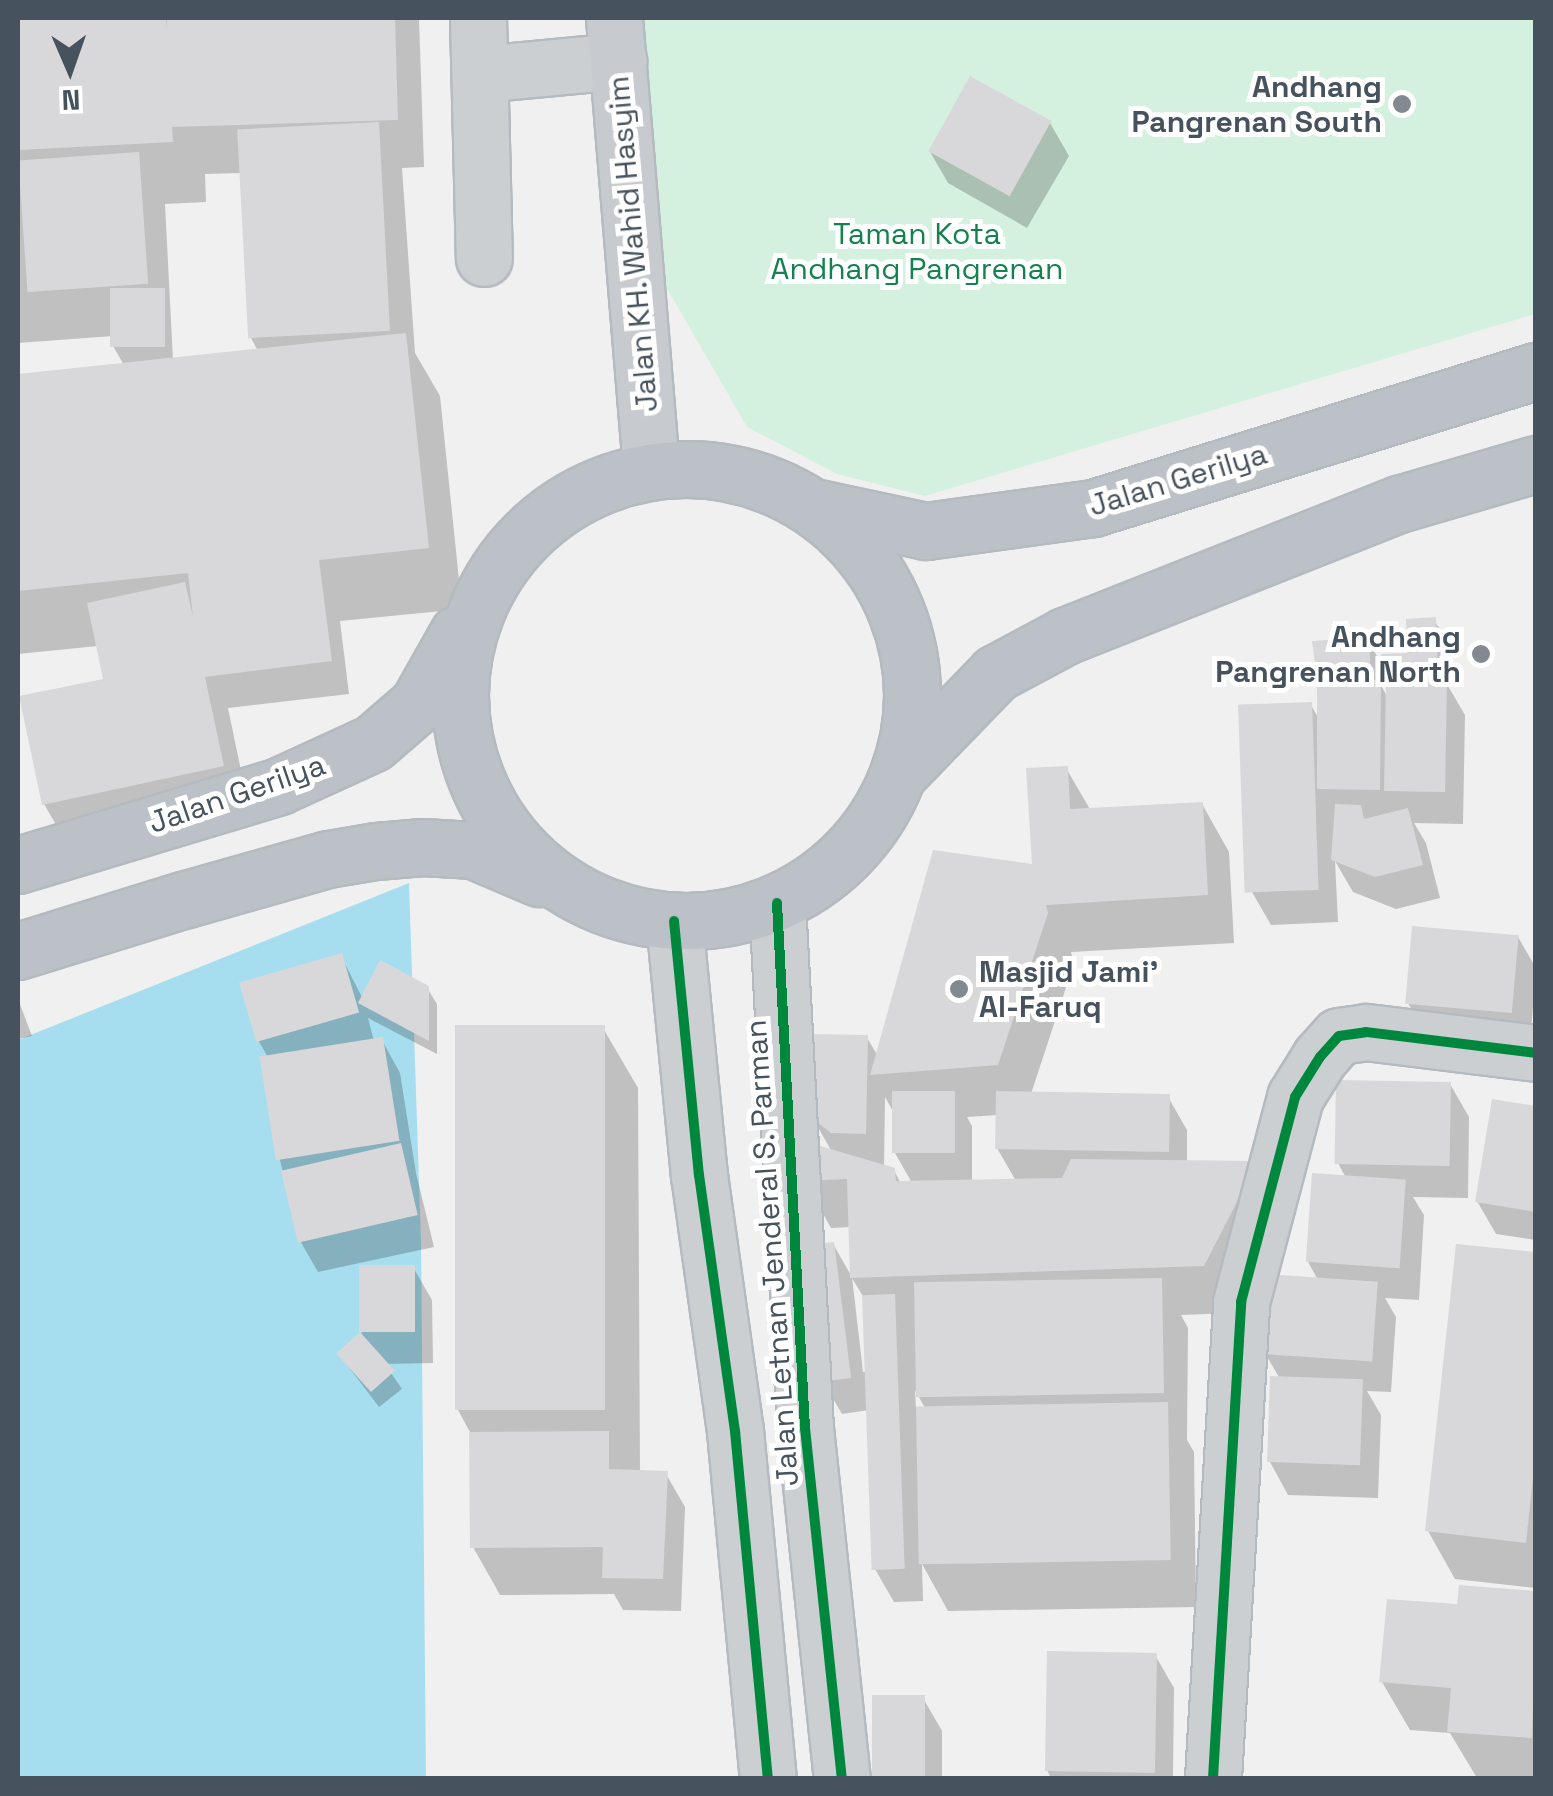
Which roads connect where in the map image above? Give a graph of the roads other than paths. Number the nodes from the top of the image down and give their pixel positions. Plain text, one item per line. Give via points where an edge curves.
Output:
1 (478, 18) edge
2 (616, 39) edge
3 (480, 74) junction
4 (484, 258) dead end
5 (1536, 371) edge
6 (1536, 464) edge
7 (651, 471) junction
8 (813, 507) junction
9 (491, 577) junction
10 (900, 772) junction
11 (18, 866) edge
12 (570, 891) junction
13 (777, 903) junction
14 (674, 922) junction
15 (18, 951) edge
16 (1536, 1054) edge
17 (805, 1428) junction
18 (735, 1431) junction
19 (768, 1778) edge
20 (842, 1778) edge
21 (1213, 1778) edge

1 - 3 street
2 - 3 street
2 - 7 main road, Jalan KH. Wahid Hasyim
3 - 4 street
5 - 8 highway, Jalan Gerilya via 1093,508 926,531
6 - 10 highway via 1400,504 1065,636 996,674
7 - 8 highway via 708,470 762,482
7 - 9 highway via 588,490 533,527
8 - 10 highway via 868,558 902,625 914,698
9 - 11 highway, Jalan Gerilya via 418,704 372,742 278,786
9 - 12 highway via 464,644 459,714 476,784 514,844
10 - 13 highway via 871,827 829,872
12 - 14 highway via 620,912
12 - 15 highway via 473,850 376,851 328,859
13 - 14 highway via 726,919
13 - 17 street, Jalan Letnan Jenderal S. Parman
14 - 18 street, Jalan Letnan Jenderal S. Parman via 699,1175
16 - 21 street via 1366,1032 1339,1036 1295,1097 1241,1302
17 - 18 street
17 - 20 street, Jalan Letnan Jenderal S. Parman
18 - 19 street, Jalan Letnan Jenderal S. Parman

